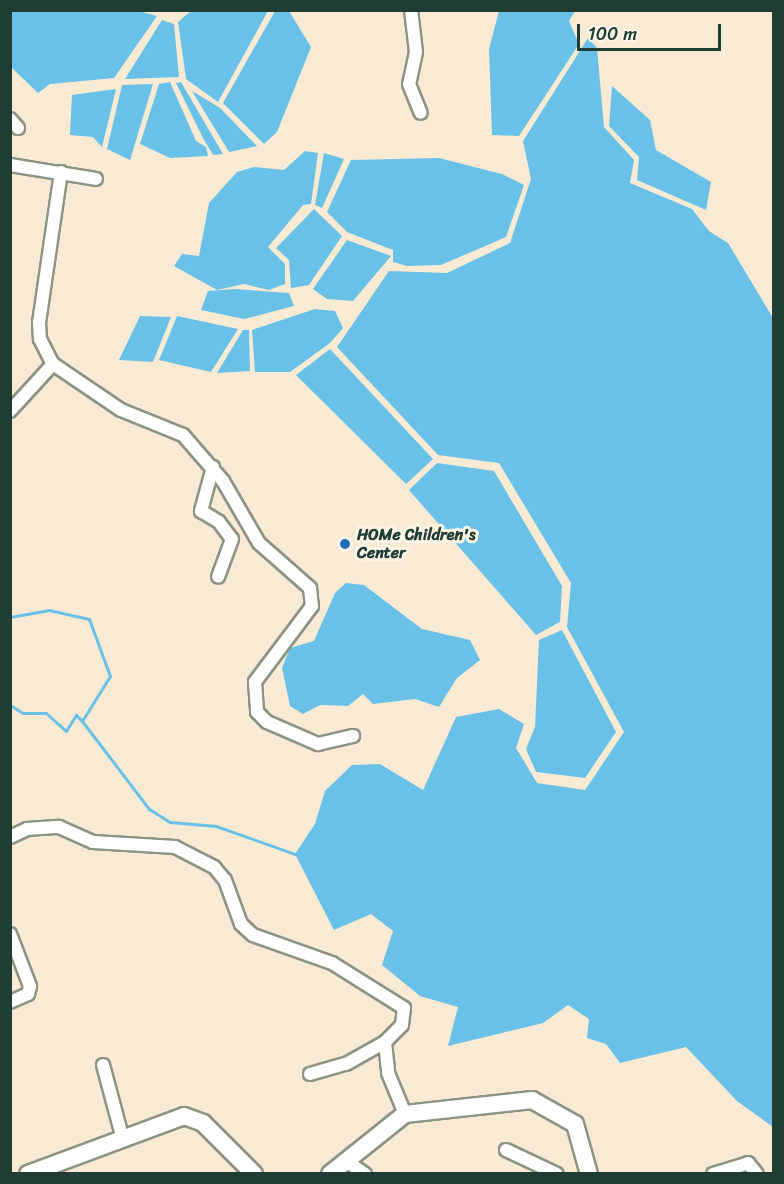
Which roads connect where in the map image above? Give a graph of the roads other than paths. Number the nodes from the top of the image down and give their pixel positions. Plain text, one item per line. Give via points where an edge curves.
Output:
1 (411, 10) edge
2 (421, 113) dead end
3 (10, 165) edge
4 (61, 172) junction
5 (96, 179) dead end
6 (53, 364) junction
7 (10, 411) edge
8 (213, 467) junction
9 (218, 577) dead end
10 (353, 736) dead end
11 (11, 835) edge
12 (10, 934) edge
13 (10, 1002) edge
14 (385, 1042) junction
15 (103, 1065) dead end
16 (310, 1074) dead end
17 (405, 1114) junction
18 (122, 1136) junction
19 (506, 1150) dead end
20 (346, 1161) junction
21 (28, 1173) edge
22 (254, 1173) edge
23 (330, 1173) edge
24 (365, 1173) edge
25 (556, 1173) edge
26 (589, 1173) edge
27 (713, 1173) edge
28 (757, 1173) edge

1 - 2 street via 416,52 410,84
3 - 4 street
4 - 5 street
4 - 6 street via 39,322 40,339
6 - 7 street
6 - 8 street via 121,410 183,435
8 - 9 street via 201,511 219,522 232,539
8 - 10 street via 259,543 305,582 312,596 312,606 255,682 257,712 267,722 318,744
11 - 14 street via 59,827 93,843 175,847 196,856 225,880 241,924 253,935 332,963 404,1008 402,1025
12 - 13 street via 30,986 28,994
14 - 16 street via 346,1064
14 - 17 street via 388,1073
15 - 18 street
17 - 20 street
17 - 26 street via 532,1100 550,1106 575,1124
18 - 21 street
18 - 22 street via 159,1121 192,1117
19 - 25 street
20 - 23 street
20 - 24 street
27 - 28 street via 748,1163

